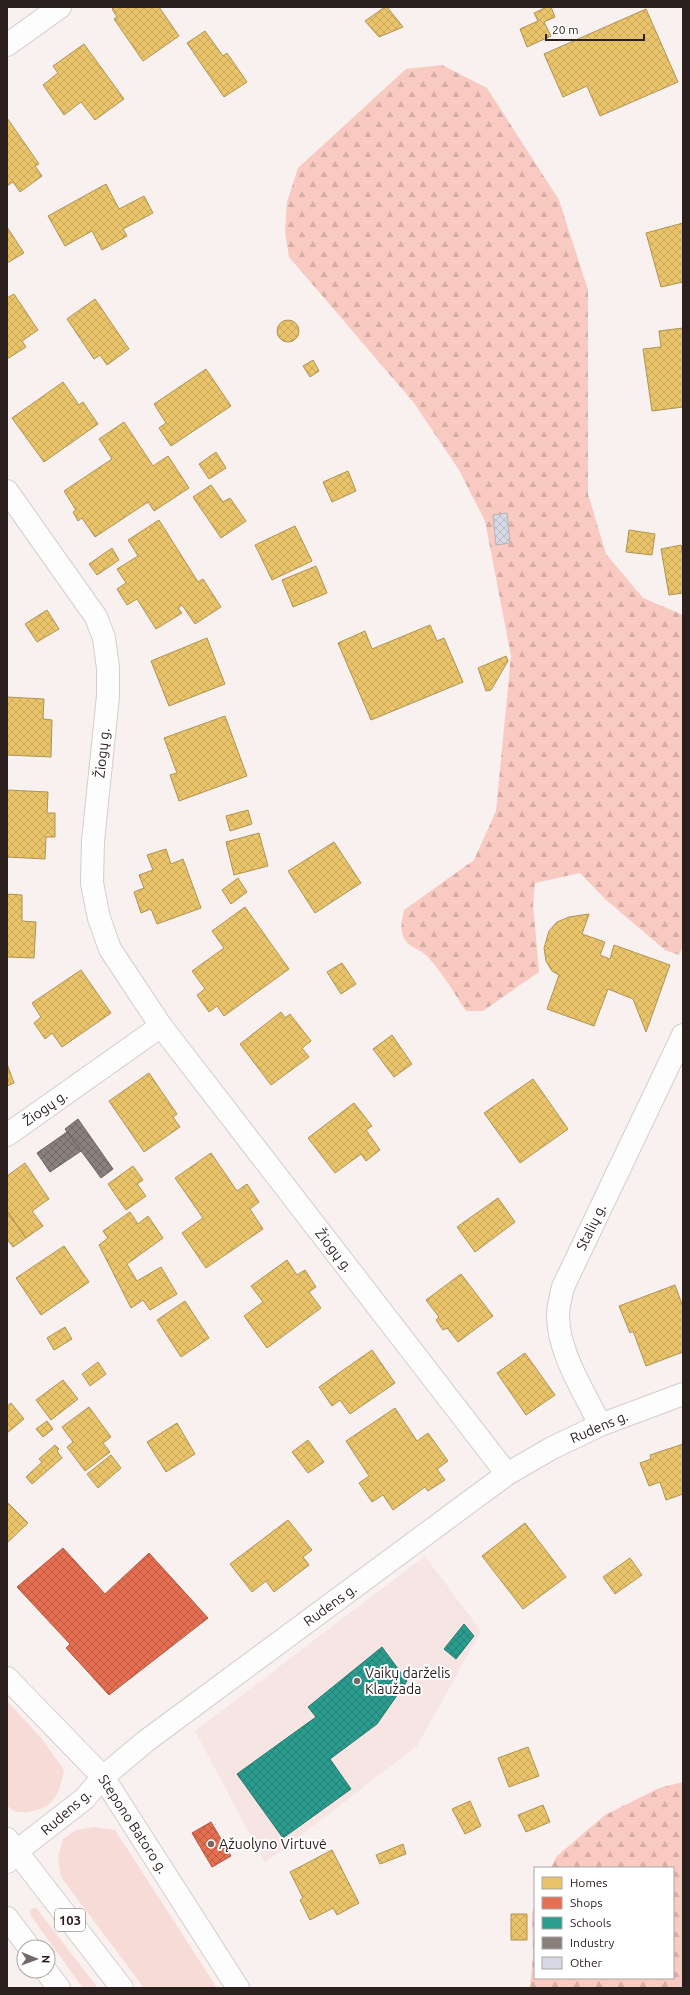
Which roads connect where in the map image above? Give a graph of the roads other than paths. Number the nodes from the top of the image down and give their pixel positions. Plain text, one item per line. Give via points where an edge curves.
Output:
1 (60, 7) edge
2 (7, 45) edge
3 (7, 491) edge
4 (161, 1026) junction
5 (683, 1035) edge
6 (7, 1135) edge
7 (683, 1394) edge
8 (600, 1425) junction
9 (507, 1474) junction
10 (7, 1678) edge
11 (103, 1777) junction
12 (10, 1851) edge
13 (7, 1918) edge
14 (23, 1939) edge
15 (52, 1979) edge
16 (59, 1988) edge
17 (122, 1988) edge
18 (238, 1988) edge

1 - 2 street
3 - 4 street, Žiogų g. via 96,617 104,638 108,696 93,841 92,883 99,918 110,949
4 - 6 street, Žiogų g.
4 - 9 street, Žiogų g.
5 - 8 street, Stalių g. via 563,1287 558,1315 561,1335 568,1359
7 - 8 street, Rudens g.
8 - 9 street, Rudens g. via 552,1448
9 - 11 street, Rudens g. via 146,1741
10 - 11 street, Stepono Batoro g.
11 - 12 street, Rudens g. via 84,1800
11 - 18 street, Stepono Batoro g.
12 - 17 street, 103
13 - 14 street
15 - 16 street

